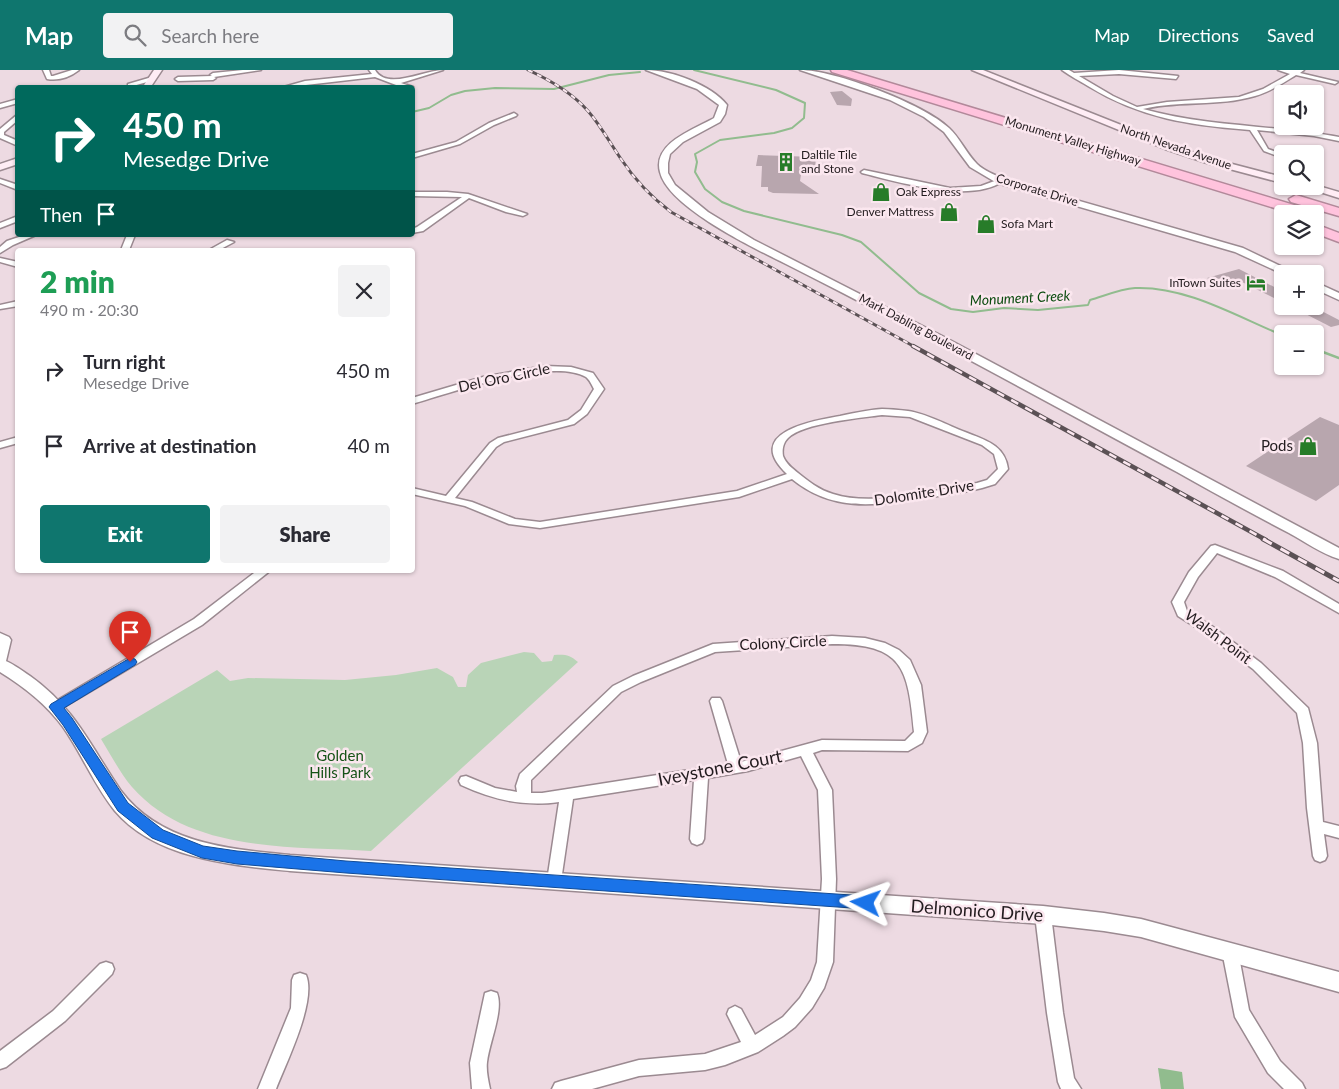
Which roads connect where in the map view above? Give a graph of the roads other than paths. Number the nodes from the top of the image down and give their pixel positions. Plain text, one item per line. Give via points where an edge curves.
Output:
1 (46, 70) edge
2 (76, 70) edge
3 (158, 70) edge
4 (258, 70) edge
5 (440, 70) edge
6 (650, 70) edge
7 (804, 70) edge
8 (836, 70) edge
9 (872, 70) edge
10 (976, 70) edge
11 (1065, 70) edge
12 (1282, 70) edge
13 (374, 72) edge
14 (1298, 72) edge
15 (213, 74) edge
16 (1073, 75) junction
17 (1176, 77) dead end
18 (152, 79) junction
19 (178, 79) dead end
20 (397, 82) junction
21 (1335, 82) dead end
22 (130, 85) edge
23 (148, 85) edge
24 (213, 85) dead end
25 (296, 85) edge
26 (404, 85) edge
27 (15, 102) edge
28 (0, 106) edge
29 (1138, 109) junction
30 (0, 110) edge
31 (514, 115) dead end
32 (15, 117) edge
33 (1020, 125) junction
34 (1252, 127) junction
35 (1339, 140) edge
36 (15, 143) edge
37 (1274, 153) edge
38 (415, 155) edge
39 (15, 156) edge
40 (0, 161) edge
41 (15, 162) edge
42 (0, 167) edge
43 (864, 172) dead end
44 (1274, 178) edge
45 (1000, 180) junction
46 (0, 181) edge
47 (15, 187) edge
48 (0, 188) edge
49 (1324, 191) edge
50 (415, 194) edge
51 (15, 195) edge
52 (1339, 195) edge
53 (468, 196) junction
54 (1280, 205) edge
55 (1339, 211) edge
56 (1274, 213) edge
57 (523, 214) dead end
58 (15, 219) edge
59 (1324, 219) edge
60 (1339, 224) edge
61 (0, 226) edge
62 (415, 230) edge
63 (1324, 232) edge
64 (26, 237) edge
65 (1339, 238) edge
66 (230, 242) dead end
67 (217, 248) edge
68 (0, 251) edge
69 (0, 260) edge
70 (15, 264) edge
71 (1274, 266) edge
72 (1324, 289) edge
73 (1339, 296) edge
74 (15, 304) edge
75 (0, 307) edge
76 (415, 400) edge
77 (15, 441) edge
78 (0, 445) edge
79 (795, 475) junction
80 (415, 492) edge
81 (449, 499) junction
82 (1339, 554) edge
83 (262, 573) edge
84 (1339, 609) edge
85 (0, 637) edge
86 (0, 663) edge
87 (716, 701) dead end
88 (55, 707) junction
89 (805, 750) junction
90 (736, 768) junction
91 (700, 774) junction
92 (466, 781) dead end
93 (567, 794) junction
94 (525, 799) junction
95 (1317, 826) junction
96 (1339, 832) edge
97 (697, 839) dead end
98 (1320, 856) dead end
99 (554, 881) junction
100 (827, 900) junction
101 (1043, 915) junction
102 (1230, 952) junction
103 (106, 969) dead end
104 (300, 980) dead end
105 (1339, 982) edge
106 (491, 998) dead end
107 (735, 1014) dead end
108 (752, 1046) junction
109 (0, 1061) edge
110 (266, 1089) edge
111 (481, 1089) edge
112 (561, 1089) edge
113 (1072, 1089) edge
114 (1296, 1089) edge

1 - 2 street via 49,78 56,78
3 - 18 main road
4 - 15 street
5 - 20 street
6 - 82 street, Mark Dabling Boulevard via 709,93 723,105 717,120 677,142 663,159 666,182 691,205 740,235
7 - 45 street, Corporate Drive via 890,97 914,108 954,136 973,165
8 - 33 highway, Monument Valley Highway
9 - 55 highway, Monument Valley Highway
10 - 44 main road, North Nevada Avenue via 1202,158
11 - 16 street
12 - 14 street
13 - 20 street
13 - 25 street via 344,80
14 - 21 street
14 - 29 street via 1247,96 1171,101
15 - 19 street
15 - 24 street
16 - 17 street via 1109,72
16 - 29 street
18 - 22 street
18 - 23 main road
20 - 26 street
27 - 28 street
29 - 34 street via 1196,123
30 - 32 street
31 - 38 street via 497,119 449,146
32 - 36 street via 1,131 1,136
33 - 54 highway, Monument Valley Highway
33 - 56 highway
34 - 35 street via 1330,135
34 - 37 street via 1266,150
39 - 40 main road
41 - 42 main road
43 - 45 street via 950,190 982,188
45 - 71 street, Corporate Drive via 1238,250
46 - 47 street
48 - 51 street
49 - 52 main road
50 - 53 street
53 - 57 street via 510,213
53 - 62 street
58 - 61 street
59 - 60 highway
63 - 65 highway
64 - 68 street
66 - 67 street
69 - 70 street
72 - 73 street
74 - 75 street
76 - 81 street, Del Oro Circle via 467,384 556,367 579,369 598,382 599,389 579,418 501,440
77 - 78 street
79 - 79 street, Dolomite Drive via 809,488 829,497 877,502 978,486 991,482 1003,469 1000,455 986,443 911,414 891,411 792,430 780,441 778,456
79 - 81 street via 740,494 540,525 507,521
80 - 81 street
83 - 88 street via 198,622
84 - 95 street, Walsh Point via 1279,574 1215,548 1193,575 1178,602 1182,613 1257,666 1303,711 1310,743
85 - 86 street via 5,640
86 - 88 street, Delmonico Drive
87 - 90 street
88 - 99 street, Delmonico Drive via 123,807 158,834 202,852 346,867
89 - 90 street, Iveystone Court
89 - 94 street, Colony Circle via 838,744 908,746 917,739 921,732 914,679 897,655 886,648 854,639 713,648 617,689 525,778
89 - 100 street via 825,790
90 - 91 street, Iveystone Court
91 - 93 street, Iveystone Court
91 - 97 street
92 - 94 street, Iveystone Court via 487,792
93 - 94 street, Iveystone Court
93 - 99 street
95 - 96 street
95 - 98 street, Walsh Point
99 - 100 street, Delmonico Drive
100 - 101 street, Delmonico Drive
100 - 108 street via 825,962 818,983 789,1022
101 - 102 street, Delmonico Drive via 1140,928
101 - 113 street via 1066,1082
102 - 105 street, Delmonico Drive
102 - 114 street via 1241,1012 1274,1067
103 - 109 street via 59,1016
104 - 110 street via 299,1008
106 - 111 street via 478,1063
107 - 108 street
108 - 112 street via 705,1062 639,1068

